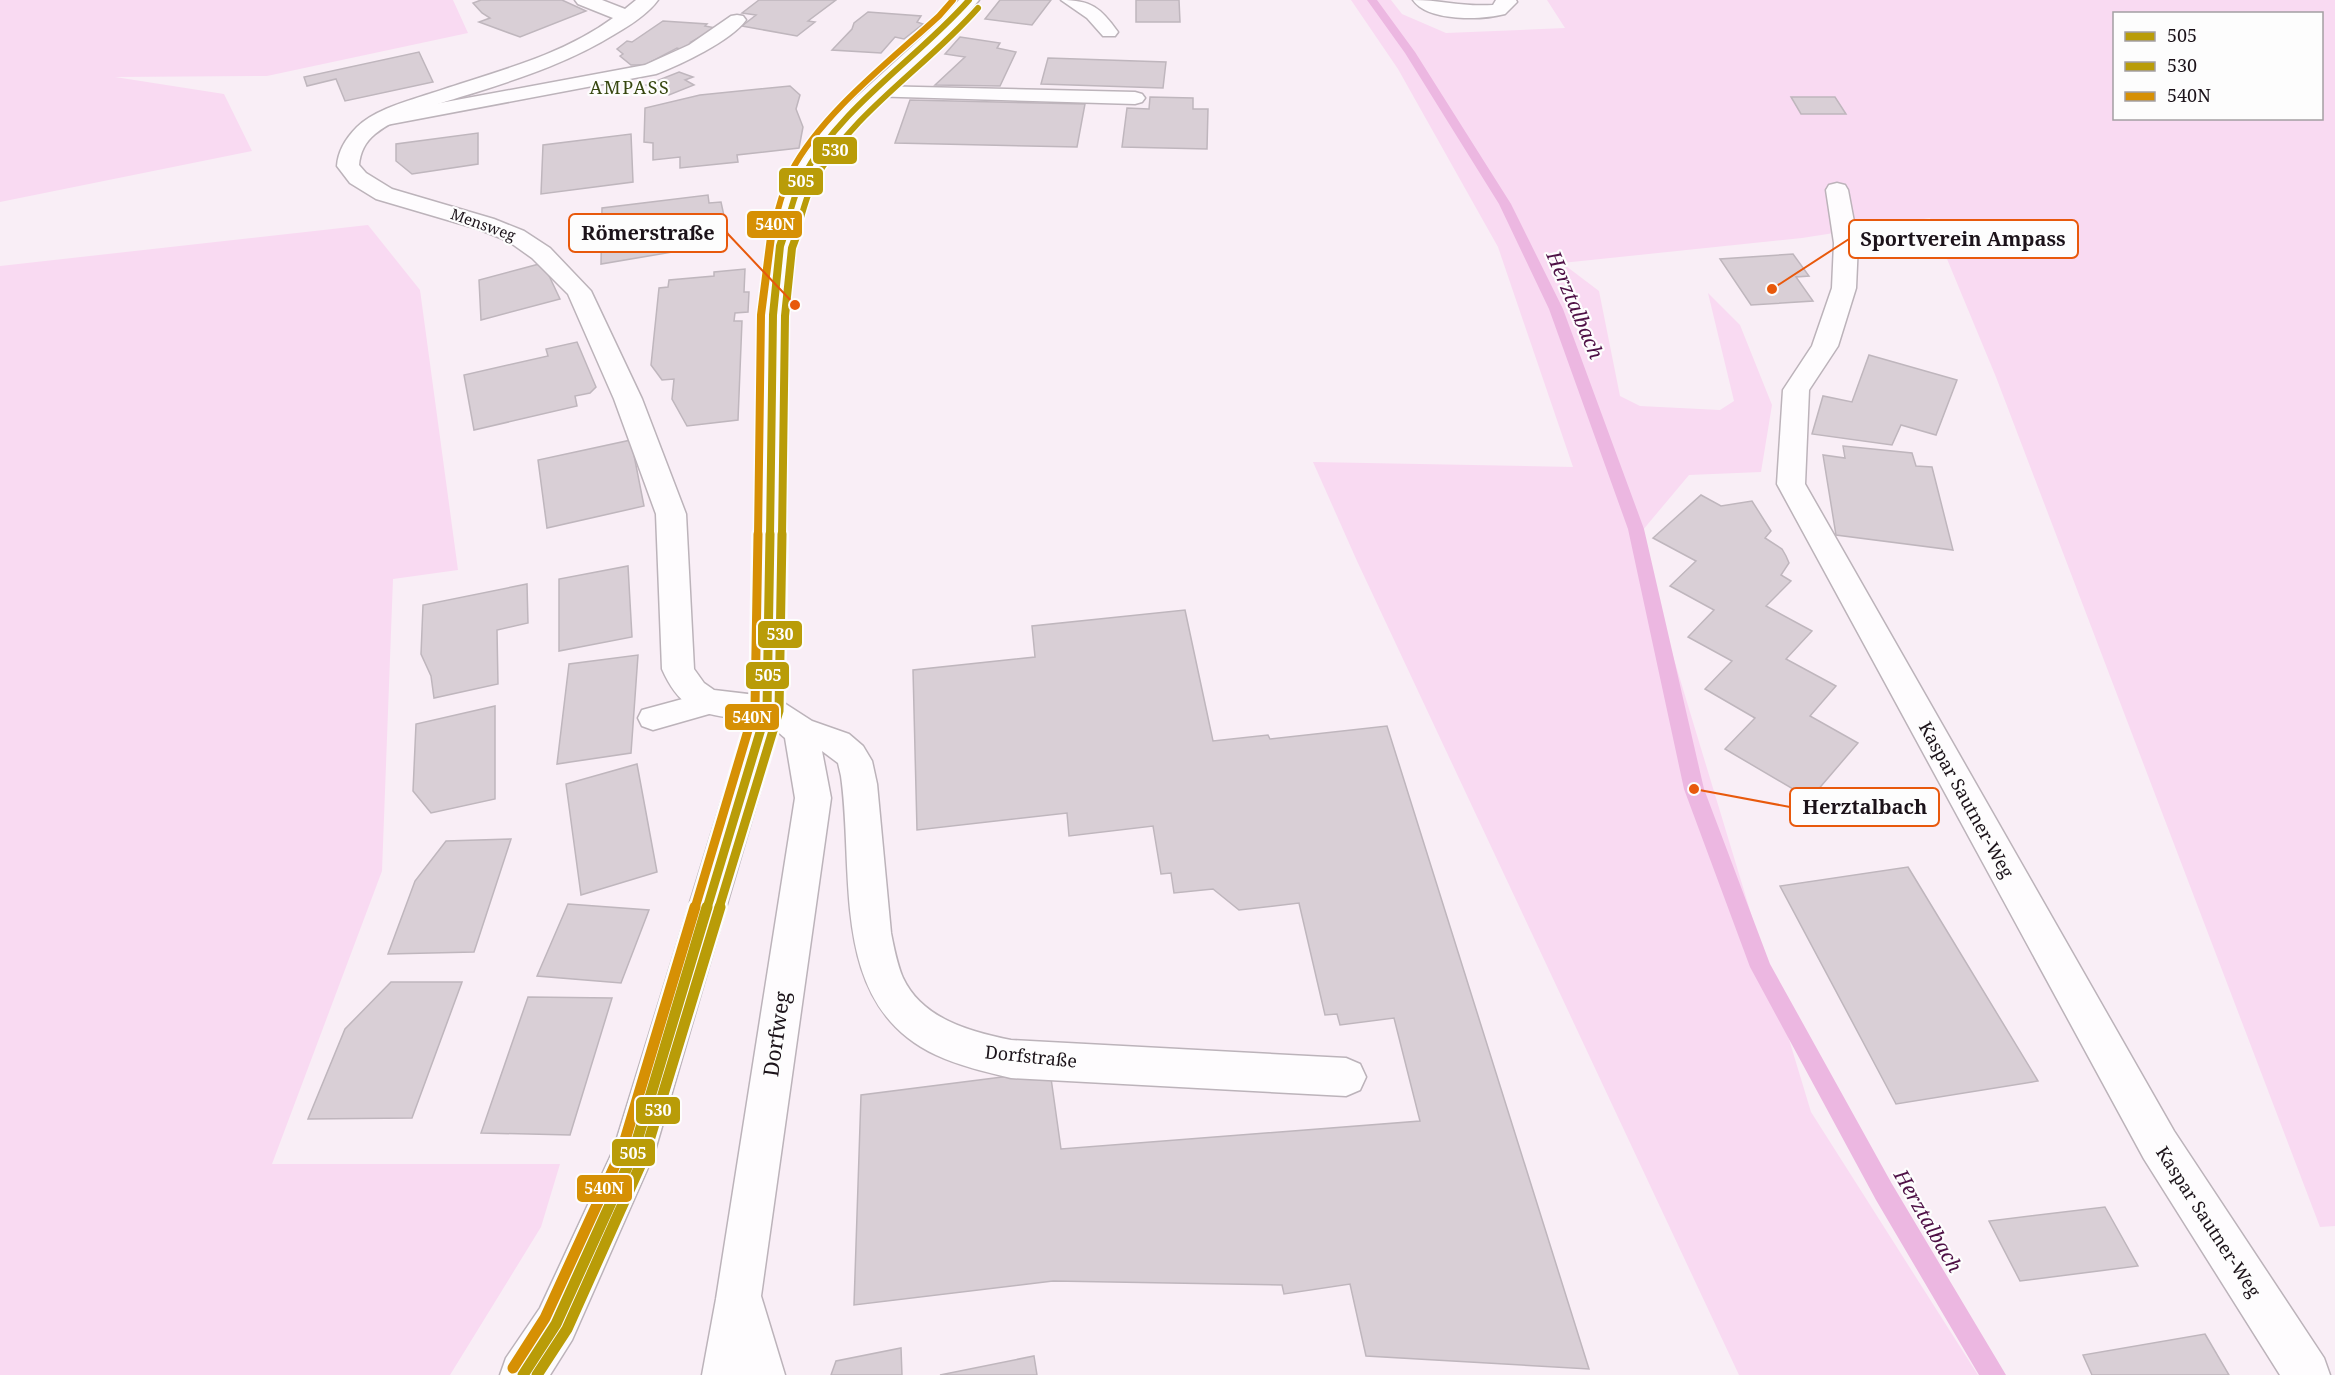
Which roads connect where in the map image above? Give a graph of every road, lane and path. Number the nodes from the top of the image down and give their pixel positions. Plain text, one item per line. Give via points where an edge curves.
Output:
1 (585, 0) edge
2 (648, 0) edge
3 (969, 0) edge
4 (1070, 0) edge
5 (1423, 0) edge
6 (1506, 0) edge
7 (627, 17) junction
8 (737, 20) dead end
9 (1109, 32) dead end
10 (874, 92) junction
11 (1135, 98) dead end
12 (381, 120) junction
13 (1837, 190) dead end
14 (712, 702) junction
15 (767, 709) junction
16 (652, 718) dead end
17 (801, 731) junction
18 (1346, 1077) dead end
19 (738, 1296) junction
20 (523, 1375) edge
21 (725, 1375) edge
22 (762, 1375) edge
23 (2307, 1375) edge

1 - 7 street
2 - 7 street, Mensweg
3 - 10 street
4 - 9 lane via 1093,14
5 - 6 street via 1441,9 1473,13 1498,10
7 - 12 street, Mensweg via 549,62
8 - 12 lane via 694,50 649,70
10 - 11 lane
10 - 15 street via 824,145 802,178 780,246 773,315
12 - 14 street, Mensweg via 365,131 350,152 348,166 358,178 384,194 516,236 541,253 579,291 628,399 671,514 678,669 688,689
13 - 23 street, Kaspar Sautner-Weg via 1846,243 1844,288 1825,346 1796,390 1791,484 2159,1145
14 - 15 street, Mensweg
14 - 16 lane
15 - 17 street
15 - 20 street via 633,1154 556,1324
17 - 18 street, Dorfstraße via 849,751 856,766 880,970 893,997 915,1020 942,1038 1011,1059
17 - 19 street, Dorfweg via 813,798
19 - 21 street
19 - 22 street, Dorfweg

